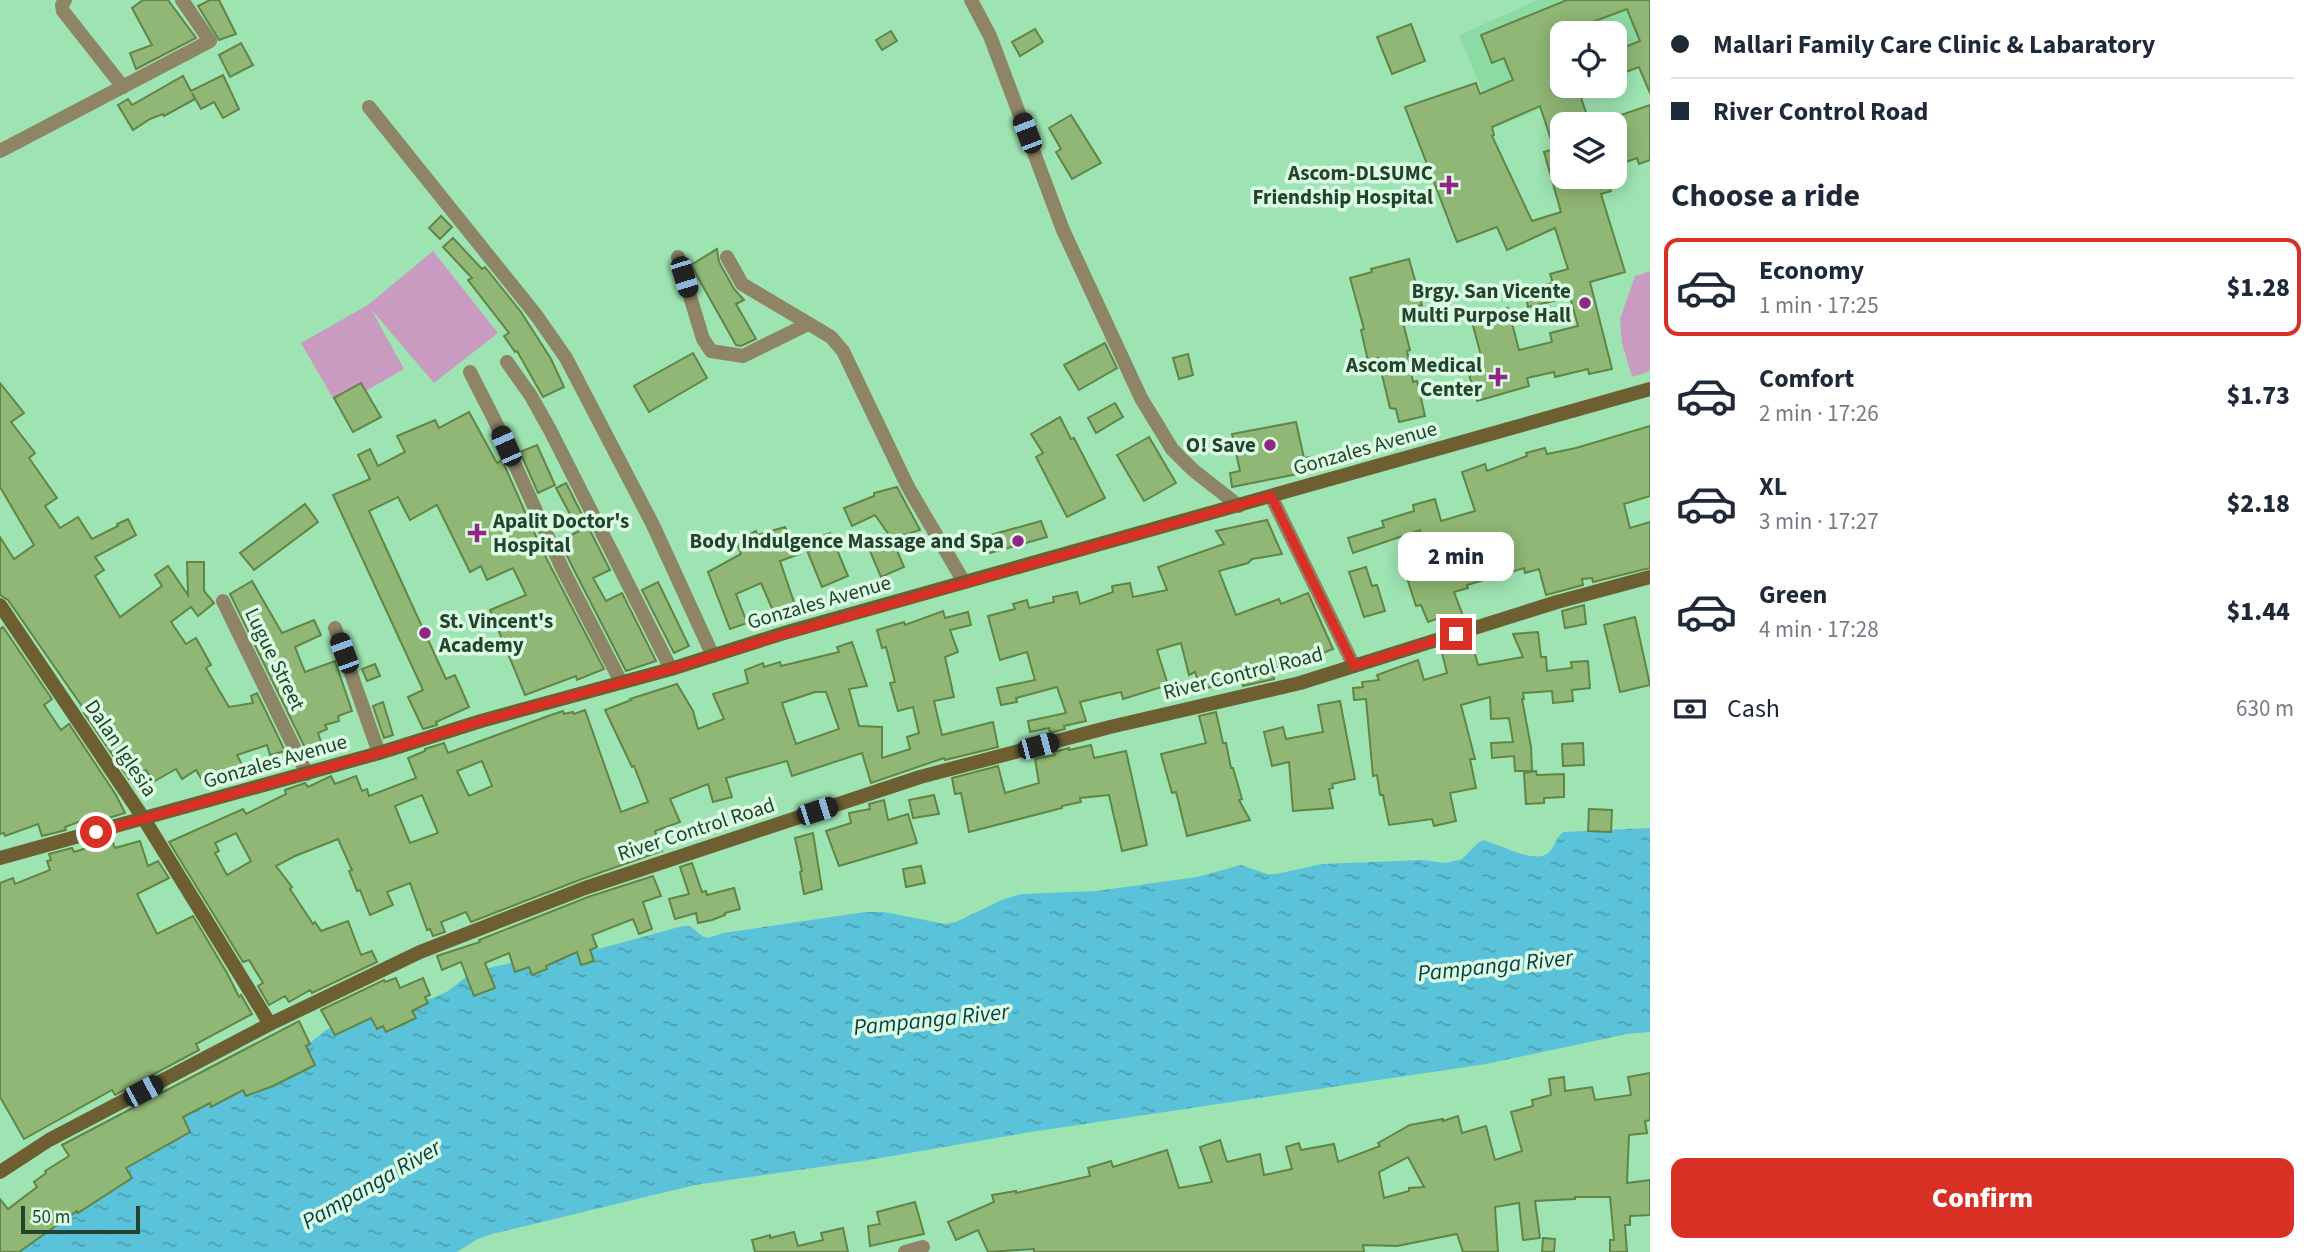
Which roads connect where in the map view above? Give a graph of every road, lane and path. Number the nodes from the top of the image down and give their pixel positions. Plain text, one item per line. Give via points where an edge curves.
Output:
1 (65, 0) edge
2 (182, 0) edge
3 (971, 0) edge
4 (123, 87) junction
5 (369, 107) dead end
6 (0, 151) edge
7 (678, 257) dead end
8 (727, 257) dead end
9 (808, 324) junction
10 (507, 362) dead end
11 (470, 372) dead end
12 (1650, 389) edge
13 (1271, 496) junction
14 (1238, 506) junction
15 (1650, 577) edge
16 (964, 582) junction
17 (223, 601) dead end
18 (0, 605) edge
19 (334, 628) dead end
20 (713, 656) junction
21 (1354, 666) junction
22 (671, 669) junction
23 (621, 682) junction
24 (379, 753) junction
25 (307, 774) junction
26 (144, 819) junction
27 (0, 858) edge
28 (270, 1024) junction
29 (0, 1172) edge
30 (923, 1247) dead end
31 (905, 1252) edge

1 - 4 street via 63,11
2 - 4 street via 210,41
3 - 14 street via 990,36 1063,230 1141,398 1172,449
4 - 6 street
5 - 20 street via 566,358 653,525
7 - 9 street via 703,339 711,351 743,356
8 - 9 street via 742,284
9 - 16 street via 831,337 843,351 908,487
10 - 22 street via 550,430
11 - 23 street
12 - 13 street, Gonzales Avenue
13 - 14 street, Gonzales Avenue
13 - 21 street
14 - 16 street, Gonzales Avenue
15 - 21 street, River Control Road
16 - 20 street, Gonzales Avenue
17 - 25 street, Lugue Street
18 - 26 street, Dalan Iglesia
19 - 24 street
20 - 22 street, Gonzales Avenue
21 - 28 street, River Control Road via 920,777 585,888 420,952
22 - 23 street, Gonzales Avenue
23 - 24 street, Gonzales Avenue
24 - 25 street, Gonzales Avenue
25 - 26 street, Gonzales Avenue
26 - 27 street, Gonzales Avenue
26 - 28 street, Dalan Iglesia
28 - 29 street, River Control Road via 49,1140
30 - 31 street

